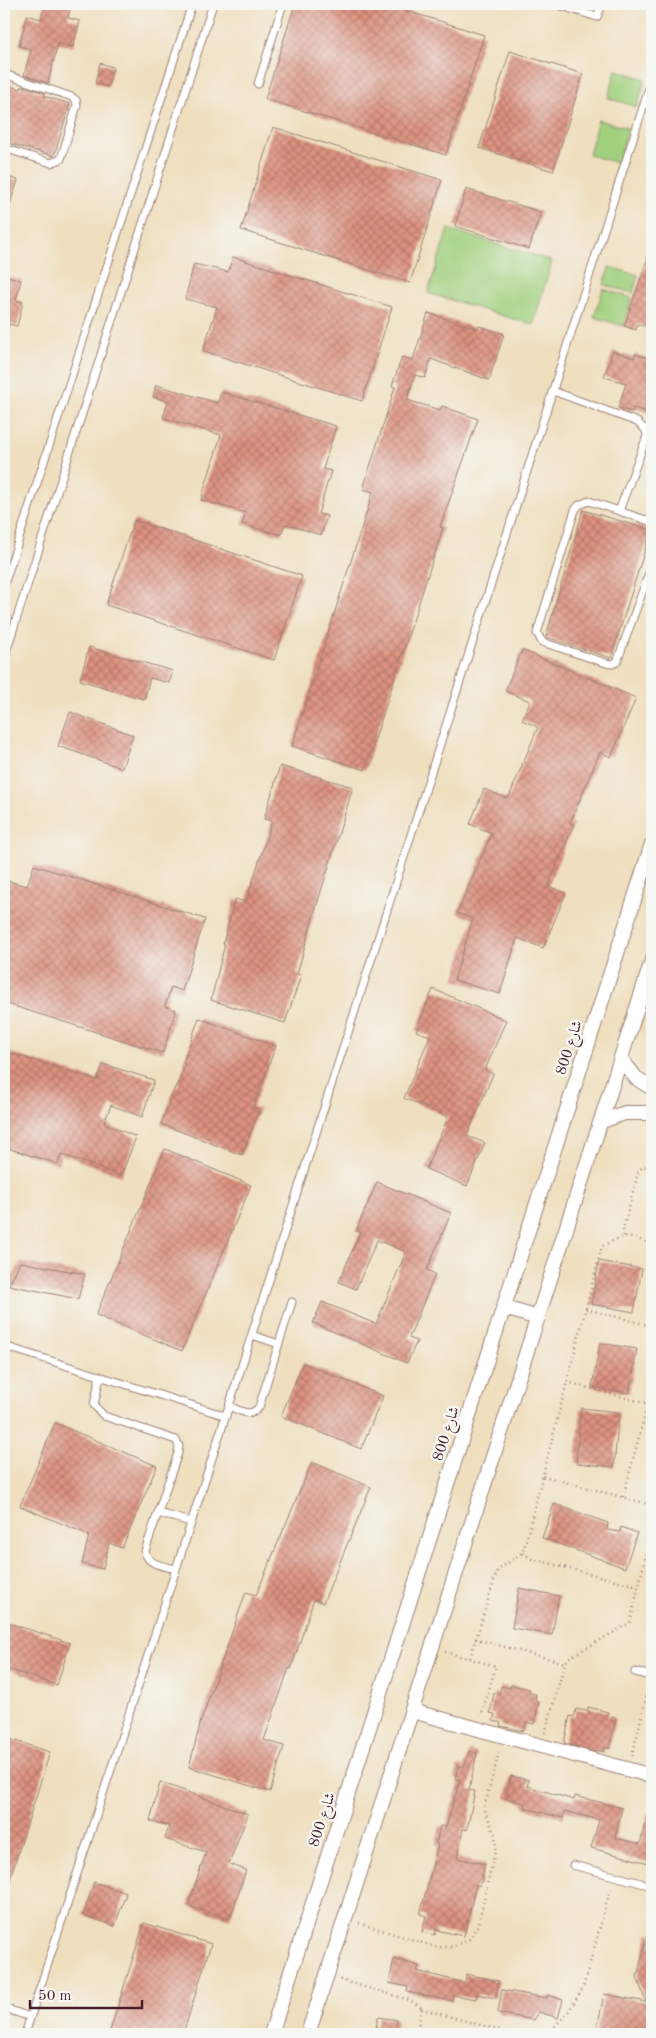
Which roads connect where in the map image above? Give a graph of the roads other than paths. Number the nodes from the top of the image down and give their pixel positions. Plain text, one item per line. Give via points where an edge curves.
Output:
1 (192, 4) edge
2 (213, 4) edge
3 (283, 4) edge
4 (555, 4) edge
5 (602, 4) edge
6 (644, 4) edge
7 (652, 6) edge
8 (4, 74) edge
9 (652, 80) edge
10 (258, 84) dead end
11 (4, 148) edge
12 (553, 391) junction
13 (619, 511) junction
14 (652, 522) edge
15 (652, 565) edge
16 (4, 585) edge
17 (4, 658) edge
18 (652, 844) edge
19 (652, 961) edge
20 (621, 1059) junction
21 (652, 1088) edge
22 (652, 1113) edge
23 (602, 1121) junction
24 (292, 1302) dead end
25 (505, 1308) junction
26 (538, 1318) junction
27 (252, 1335) junction
28 (279, 1344) junction
29 (4, 1346) edge
30 (100, 1376) junction
31 (229, 1406) junction
32 (226, 1416) junction
33 (158, 1513) junction
34 (191, 1522) junction
35 (176, 1570) junction
36 (635, 1672) dead end
37 (652, 1676) edge
38 (412, 1711) junction
39 (652, 1776) edge
40 (573, 1865) dead end
41 (652, 1886) edge
42 (4, 2008) edge
43 (30, 2017) junction
44 (25, 2034) edge
45 (271, 2034) edge
46 (308, 2034) edge

1 - 16 lane
2 - 17 lane
3 - 10 lane
4 - 5 lane via 597,16
6 - 7 lane
8 - 11 lane via 72,97 77,105 61,159 57,162
9 - 12 lane
12 - 13 lane via 637,422 646,430 647,436
12 - 27 lane
13 - 14 lane
13 - 15 lane via 589,501 579,505 538,638 606,663 618,662
18 - 25 street, شارع 800
19 - 20 street
20 - 21 street via 636,1078
20 - 23 street
22 - 23 street via 625,1113
23 - 26 street
24 - 28 lane
25 - 26 street
25 - 45 street, شارع 800
26 - 38 street
27 - 28 lane
27 - 31 lane
28 - 31 lane via 256,1412 249,1414
29 - 30 lane
30 - 32 lane
30 - 33 lane via 94,1405 104,1416 176,1440 179,1446
31 - 32 lane
32 - 34 lane
33 - 34 lane
33 - 35 lane via 145,1551 146,1558
34 - 35 lane
35 - 43 lane
36 - 37 lane
38 - 39 street
38 - 46 street
40 - 41 lane
42 - 43 lane
43 - 44 lane

